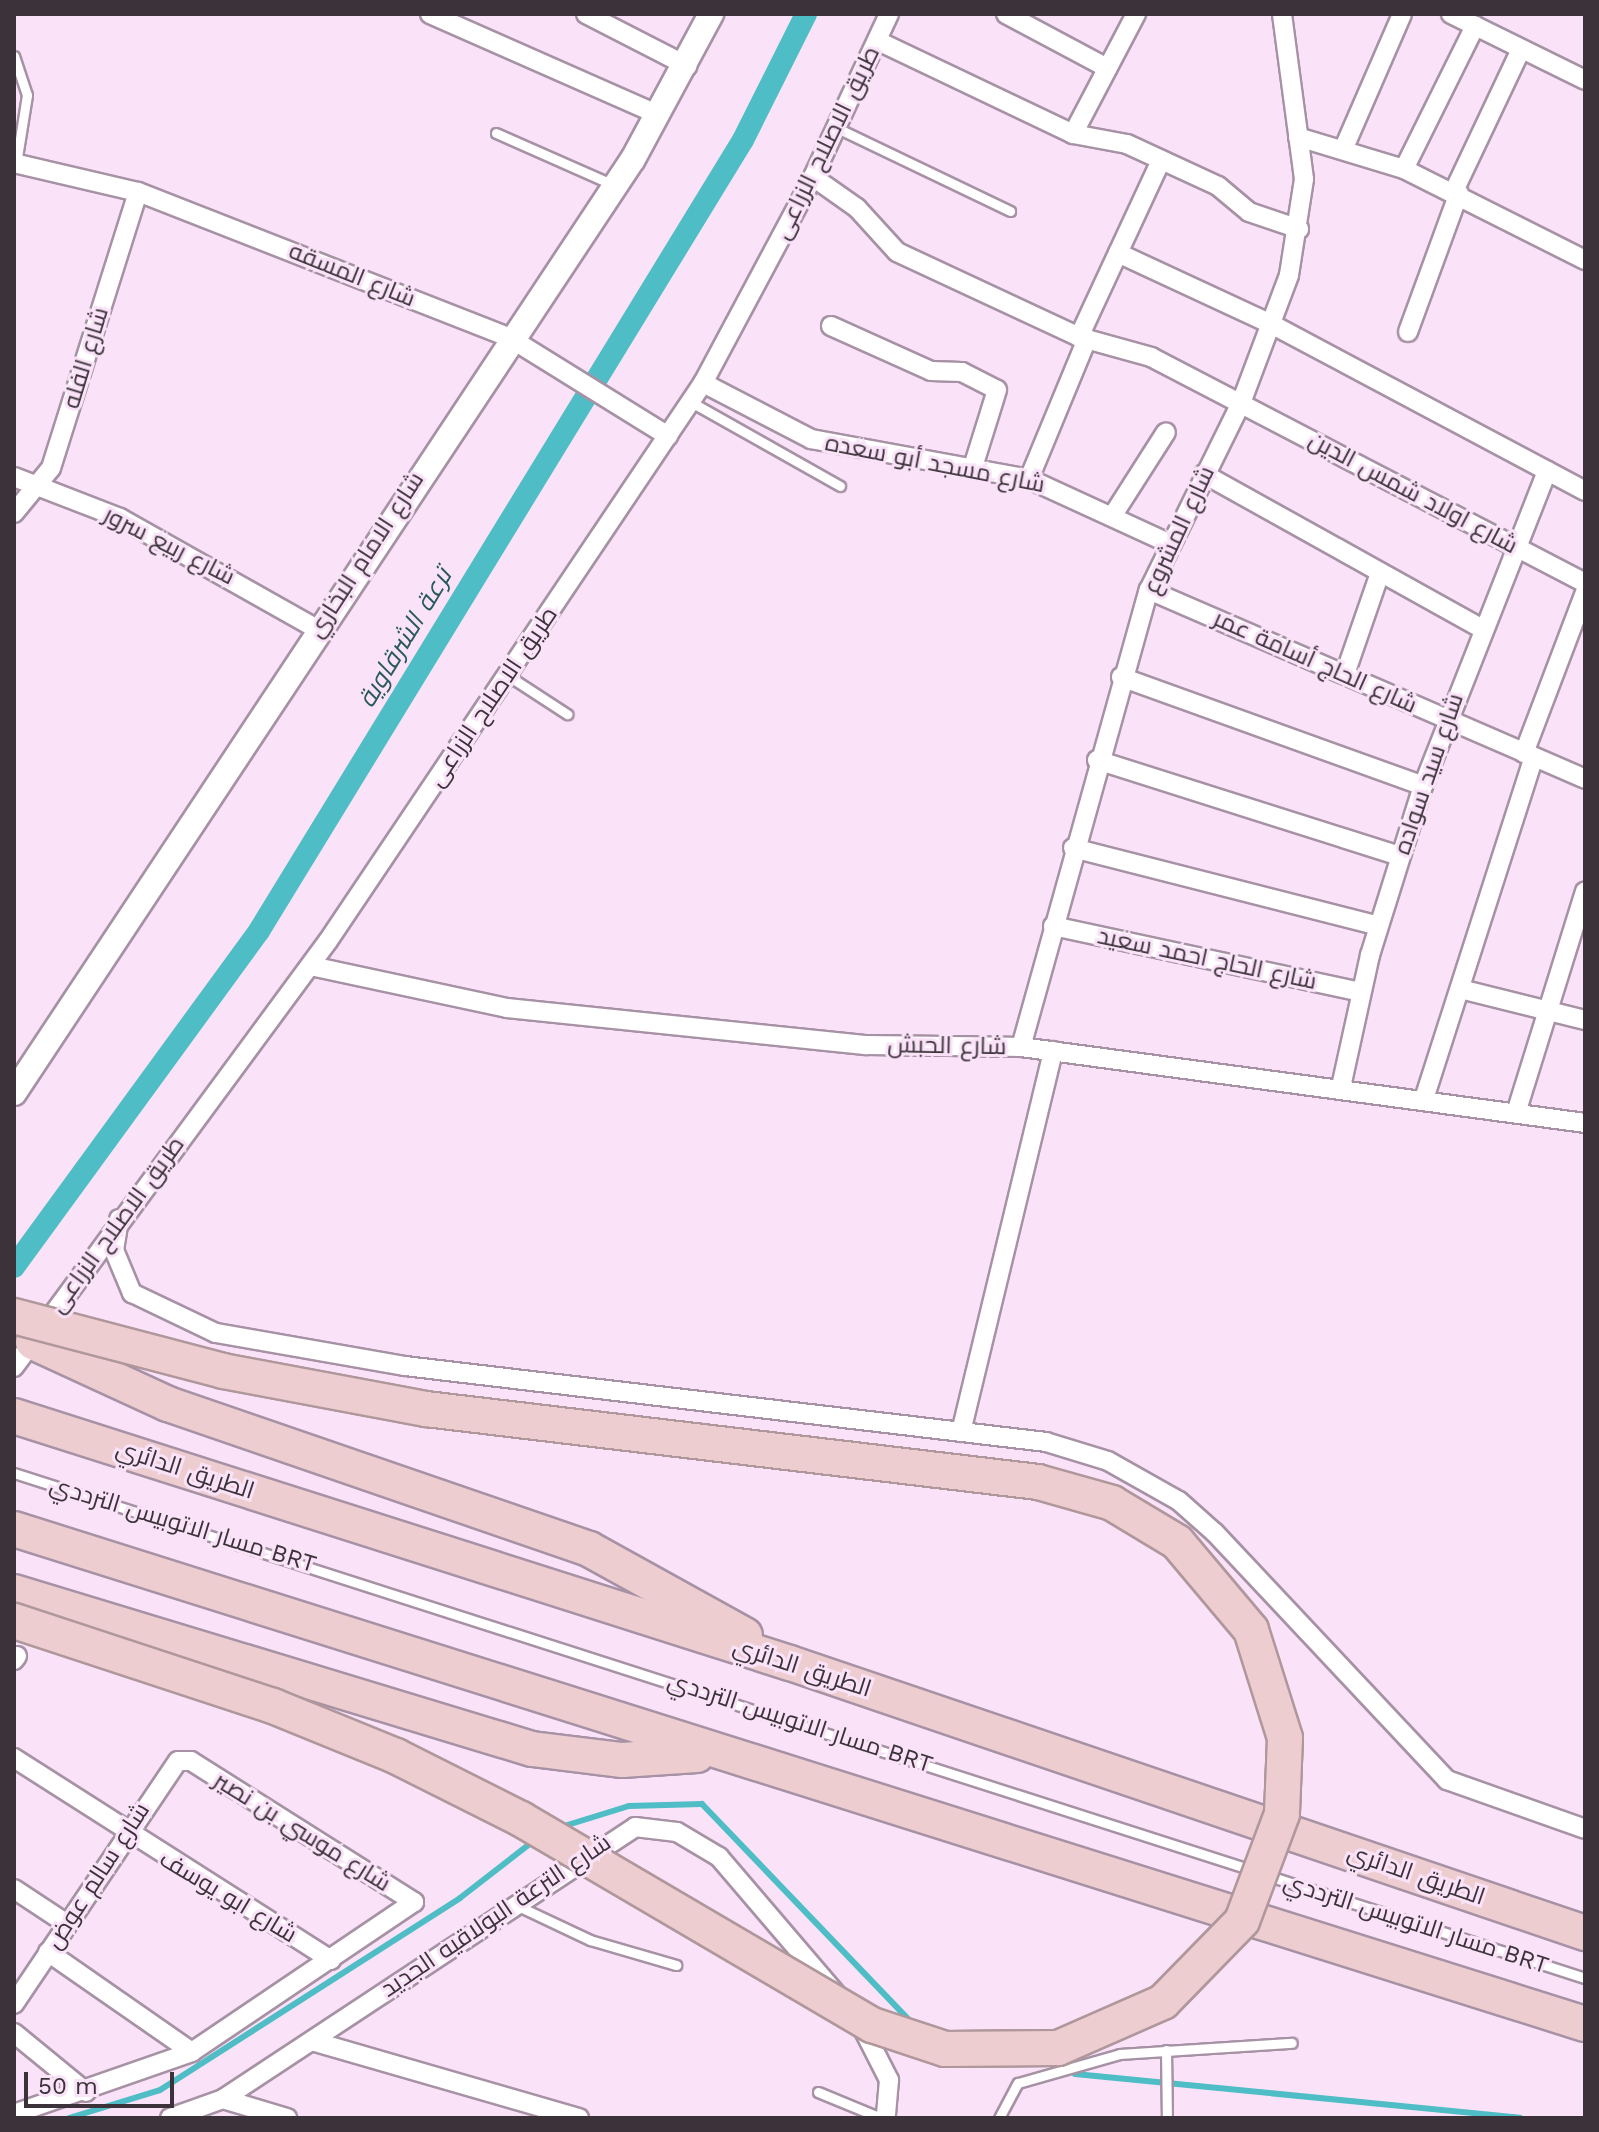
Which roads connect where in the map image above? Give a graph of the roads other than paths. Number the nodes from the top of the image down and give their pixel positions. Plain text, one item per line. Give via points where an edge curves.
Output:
1 (430, 14) edge
2 (586, 14) edge
3 (711, 14) edge
4 (889, 14) edge
5 (1006, 14) edge
6 (1136, 14) edge
7 (1282, 14) edge
8 (1402, 14) edge
9 (1451, 14) edge
10 (1042, 22) edge
11 (1475, 26) junction
12 (878, 41) junction
13 (1521, 49) junction
14 (14, 56) edge
15 (687, 66) junction
16 (1107, 68) junction
17 (1585, 80) edge
18 (659, 115) junction
19 (837, 128) junction
20 (496, 133) dead end
21 (1073, 134) junction
22 (1298, 137) junction
23 (1343, 150) junction
24 (1161, 160) junction
25 (15, 166) edge
26 (1404, 169) junction
27 (813, 177) junction
28 (614, 185) junction
29 (138, 192) junction
30 (1457, 192) junction
31 (1010, 211) dead end
32 (1299, 229) junction
33 (1118, 253) junction
34 (1585, 260) edge
35 (1273, 325) junction
36 (831, 326) dead end
37 (1408, 332) dead end
38 (510, 338) junction
39 (1083, 338) junction
40 (703, 383) junction
41 (691, 402) junction
42 (1241, 403) junction
43 (1166, 432) dead end
44 (668, 436) junction
45 (973, 467) junction
46 (1547, 471) junction
47 (1204, 474) junction
48 (14, 477) edge
49 (1029, 479) junction
50 (840, 486) dead end
51 (40, 487) junction
52 (1585, 491) edge
53 (14, 513) edge
54 (1113, 515) junction
55 (1168, 543) junction
56 (1516, 547) junction
57 (1380, 573) junction
58 (1585, 583) edge
59 (1149, 590) junction
60 (1585, 592) edge
61 (317, 629) junction
62 (1482, 629) junction
63 (1345, 674) junction
64 (507, 675) junction
65 (1121, 677) junction
66 (567, 714) dead end
67 (1446, 719) junction
68 (1529, 755) junction
69 (1097, 760) junction
70 (1585, 779) edge
71 (1423, 786) junction
72 (1073, 848) junction
73 (1400, 856) junction
74 (1585, 892) edge
75 (1053, 926) junction
76 (1378, 926) junction
77 (311, 966) junction
78 (1460, 989) junction
79 (1361, 992) junction
80 (1548, 1012) junction
81 (1585, 1020) edge
82 (1021, 1047) junction
83 (1053, 1051) junction
84 (1341, 1087) junction
85 (14, 1093) edge
86 (1424, 1099) junction
87 (1516, 1113) junction
88 (1585, 1123) edge
89 (119, 1219) junction
90 (20, 1342) edge
91 (14, 1416) edge
92 (961, 1432) junction
93 (14, 1473) edge
94 (22, 1531) edge
95 (14, 1592) edge
96 (14, 1621) edge
97 (790, 1663) junction
98 (712, 1753) junction
99 (14, 1758) edge
100 (191, 1761) joint
101 (1585, 1829) edge
102 (125, 1835) junction
103 (14, 1889) edge
104 (511, 1904) junction
105 (67, 1924) junction
106 (1585, 1933) edge
107 (48, 1952) junction
108 (331, 1960) junction
109 (676, 1965) dead end
110 (1585, 1978) edge
111 (14, 2004) edge
112 (1585, 2024) edge
113 (14, 2033) edge
114 (312, 2041) junction
115 (1292, 2043) dead end
116 (1166, 2050) junction
117 (192, 2052) junction
118 (86, 2092) junction
119 (818, 2092) dead end
120 (220, 2106) edge
121 (14, 2114) edge
122 (170, 2118) edge
123 (287, 2118) edge
124 (579, 2118) edge
125 (884, 2118) edge
126 (999, 2118) edge
127 (1167, 2118) edge

1 - 18 street
2 - 15 street
3 - 15 street, شارع الامام البخاري
4 - 12 street, طريق الاصلاح الزراعى
5 - 10 street
6 - 16 street
7 - 22 street, شارع المشروع
8 - 23 street
9 - 11 street
10 - 16 street
11 - 13 street
11 - 26 street
12 - 19 street, طريق الاصلاح الزراعى
12 - 21 street
13 - 17 street
13 - 30 street
14 - 25 lane via 27,95
15 - 18 street, شارع الامام البخاري
16 - 21 street
18 - 28 street, شارع الامام البخاري
19 - 27 street, طريق الاصلاح الزراعى
19 - 31 lane
20 - 28 lane
21 - 24 street via 1127,144
22 - 23 street
22 - 32 street, شارع المشروع
23 - 26 street
24 - 32 street via 1218,186 1249,212
24 - 33 street
25 - 29 street, شارع المسقه
26 - 30 street
27 - 39 street, شارع اولاد شمس الدين via 857,208 897,252
27 - 40 street, طريق الاصلاح الزراعى
28 - 38 street, شارع الامام البخاري
29 - 38 street, شارع المسقه
29 - 51 street, شارع الفله
30 - 34 street
30 - 37 street
32 - 35 street, شارع المشروع
33 - 35 street
33 - 39 street
35 - 42 street, شارع المشروع
35 - 46 street
36 - 45 street via 931,371 962,372 997,390
38 - 44 street, شارع المسقه
38 - 61 street, شارع الامام البخاري
39 - 42 street, شارع اولاد شمس الدين via 1151,357
39 - 49 street
40 - 41 street, طريق الاصلاح الزراعى
40 - 45 street, شارع مسجد أبو سعده via 811,439
41 - 44 street, طريق الاصلاح الزراعى
41 - 50 lane
42 - 47 street, شارع المشروع
42 - 56 street, شارع اولاد شمس الدين
43 - 54 street
44 - 64 street, طريق الاصلاح الزراعى
45 - 49 street, شارع مسجد أبو سعده
46 - 52 street
46 - 56 street, شارع سيد سواده
47 - 55 street, شارع المشروع
47 - 57 street
48 - 51 street, شارع ربيع سرور
49 - 54 street, شارع مسجد أبو سعده
51 - 53 street, شارع الفله
51 - 61 street, شارع ربيع سرور via 120,518
54 - 55 street, شارع مسجد أبو سعده
55 - 59 street, شارع المشروع
56 - 58 street, شارع اولاد شمس الدين
56 - 62 street, شارع سيد سواده
57 - 62 street
57 - 63 street
59 - 63 street, شارع الحاج أسامة عمر
59 - 65 street, شارع المشروع
60 - 68 street
61 - 85 street, شارع الامام البخاري
62 - 67 street, شارع سيد سواده
63 - 67 street, شارع الحاج أسامة عمر
64 - 66 lane
64 - 77 street, طريق الاصلاح الزراعى
65 - 69 street, شارع المشروع
65 - 71 street
67 - 68 street, شارع الحاج أسامة عمر
67 - 71 street, شارع سيد سواده
68 - 70 street, شارع الحاج أسامة عمر
68 - 78 street
69 - 72 street, شارع المشروع
69 - 73 street
71 - 73 street, شارع سيد سواده
72 - 75 street, شارع المشروع
72 - 76 street
73 - 76 street, شارع سيد سواده
74 - 80 street
75 - 79 street, شارع الحاج احمد سعيد
75 - 82 street, شارع المشروع
76 - 79 street, شارع سيد سواده
77 - 82 street, شارع الحبش via 507,1008 867,1045
77 - 89 street, طريق الاصلاح الزراعى
78 - 80 street
78 - 86 street
79 - 84 street, شارع سيد سواده
80 - 81 street
80 - 87 street
82 - 83 street, شارع الحبش
83 - 84 street, شارع الحبش
83 - 92 street
84 - 86 street, شارع الحبش
86 - 87 street, شارع الحبش
87 - 88 street, شارع الحبش
89 - 90 street, طريق الاصلاح الزراعى
89 - 92 street via 114,1250 132,1293 216,1333 405,1366
90 - 96 highway, bridge via 223,1371 426,1409 1038,1482 1112,1503 1177,1542 1251,1630 1285,1738 1282,1814 1242,1921 1163,2002 1058,2048 945,2049 872,2025 521,1819 396,1756 273,1706
90 - 97 highway via 168,1404 589,1549
91 - 97 highway, الطريق الدائري
92 - 101 street via 1075,1448 1179,1501 1276,1591 1354,1687 1447,1780
93 - 110 lane, مسار الاتوبيس الترددي BRT
94 - 98 highway
95 - 98 highway via 532,1749 622,1760
97 - 106 highway, الطريق الدائري
98 - 112 highway
99 - 102 street, شارع ابو يوسف
100 - 102 street, شارع سالم عوض via 168,1769
100 - 108 street, شارع موسي بن نصير via 414,1902
102 - 105 street, شارع سالم عوض
102 - 108 street, شارع ابو يوسف
103 - 105 street
104 - 109 lane via 590,1940
104 - 114 street, شارع الترعة البولاقيه الجديد
104 - 125 street, شارع الترعة البولاقيه الجديد via 635,1827 692,1838 738,1876 873,2039 889,2080
105 - 107 street, شارع سالم عوض
107 - 111 street, شارع سالم عوض
107 - 117 street
108 - 117 street
113 - 118 street
114 - 120 street, شارع الترعة البولاقيه الجديد
114 - 124 street
115 - 116 lane
116 - 126 lane via 1120,2054 1018,2083
116 - 127 lane
117 - 118 street
118 - 121 street
119 - 125 lane, شارع الترعة البولاقيه الجديد
120 - 122 street, شارع الترعة البولاقيه الجديد
120 - 123 street

